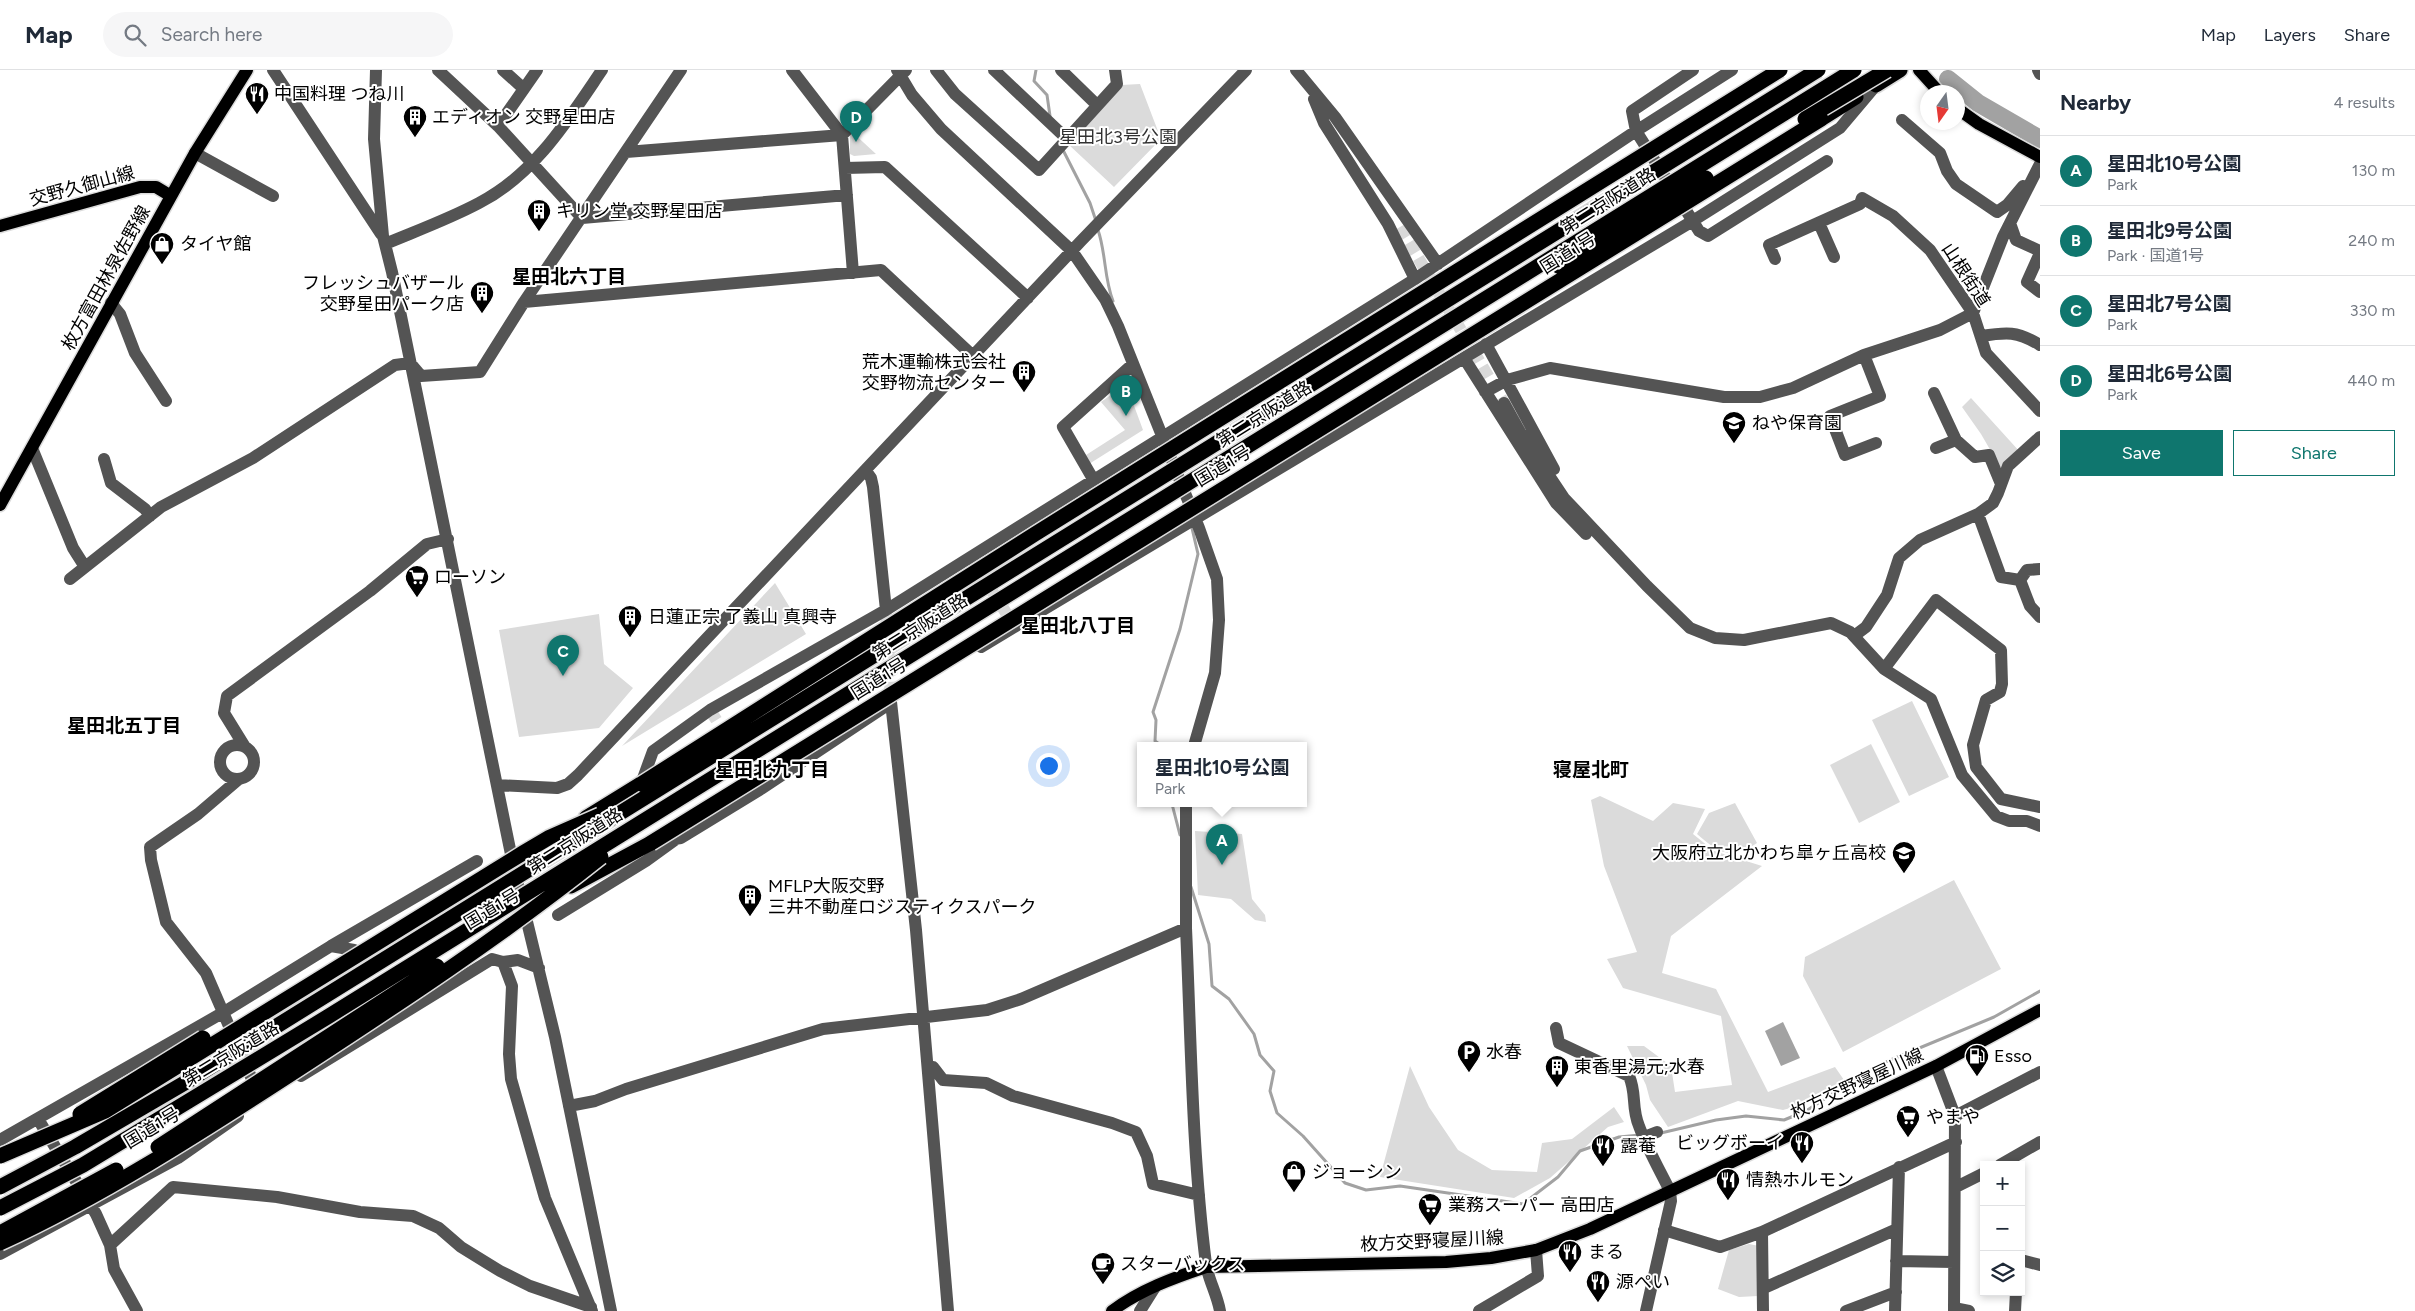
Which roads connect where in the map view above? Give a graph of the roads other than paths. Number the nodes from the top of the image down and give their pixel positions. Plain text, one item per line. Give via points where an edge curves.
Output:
1 (247, 70) edge
2 (273, 70) edge
3 (376, 70) edge
4 (438, 70) edge
5 (503, 70) edge
6 (536, 70) edge
7 (602, 70) edge
8 (681, 70) edge
9 (792, 70) edge
10 (936, 70) edge
11 (994, 70) edge
12 (1061, 70) edge
13 (1115, 70) edge
14 (1246, 70) edge
15 (1296, 70) edge
16 (1693, 70) edge
17 (1732, 70) edge
18 (1780, 70) edge
19 (1801, 70) edge
20 (1818, 70) edge
21 (1854, 70) edge
22 (1887, 70) edge
23 (1900, 70) edge
24 (1919, 70) edge
25 (2038, 70) edge
26 (901, 72) edge
27 (2040, 74) edge
28 (1878, 83) junction
29 (1933, 85) edge
30 (1310, 88) junction
31 (524, 89) junction
32 (1097, 105) junction
33 (1965, 114) edge
34 (1902, 120) dead end
35 (498, 126) junction
36 (1636, 131) junction
37 (842, 136) junction
38 (1066, 138) junction
39 (626, 152) junction
40 (195, 153) junction
41 (2040, 158) edge
42 (1827, 161) dead end
43 (533, 162) junction
44 (845, 168) junction
45 (2031, 180) junction
46 (171, 196) junction
47 (273, 196) dead end
48 (847, 196) junction
49 (582, 218) junction
50 (1691, 222) junction
51 (1819, 223) junction
52 (2010, 223) junction
53 (0, 226) edge
54 (1400, 227) tunnel mouth
55 (384, 240) junction
56 (1072, 251) junction
57 (2040, 252) edge
58 (1834, 257) dead end
59 (1775, 259) dead end
60 (1438, 264) junction
61 (853, 273) junction
62 (1415, 279) junction
63 (2040, 292) edge
64 (1028, 298) junction
65 (524, 302) junction
66 (112, 304) junction
67 (1973, 313) junction
68 (1423, 314) junction
69 (1436, 330) junction
70 (1981, 336) junction
71 (1486, 344) junction
72 (2040, 345) edge
73 (1306, 347) junction
74 (1864, 355) junction
75 (974, 357) junction
76 (1464, 358) junction
77 (410, 363) junction
78 (1133, 364) junction
79 (1507, 380) junction
80 (1485, 392) junction
81 (1934, 393) dead end
82 (166, 401) dead end
83 (1246, 403) junction
84 (1504, 404) tunnel mouth
85 (2040, 411) edge
86 (1162, 437) junction
87 (2040, 437) edge
88 (1956, 440) junction
89 (1876, 443) dead end
90 (32, 448) junction
91 (1936, 448) dead end
92 (104, 459) dead end
93 (866, 471) junction
94 (1094, 479) junction
95 (2001, 484) junction
96 (1074, 491) junction
97 (1095, 498) junction
98 (0, 505) edge
99 (1978, 514) junction
100 (150, 516) junction
101 (1196, 518) junction
102 (448, 539) junction
103 (85, 568) junction
104 (2040, 569) edge
105 (70, 579) dead end
106 (2020, 580) junction
107 (1647, 586) junction
108 (886, 610) junction
109 (2040, 617) edge
110 (1854, 636) junction
111 (1884, 669) junction
112 (891, 702) junction
113 (1195, 742) edge
114 (244, 747) junction
115 (239, 779) junction
116 (497, 785) junction
117 (644, 789) junction
118 (1186, 807) edge
119 (2040, 807) edge
120 (658, 811) junction
121 (2040, 826) edge
122 (675, 840) junction
123 (651, 843) junction
124 (477, 861) dead end
125 (513, 864) junction
126 (524, 912) junction
127 (558, 915) dead end
128 (1186, 928) junction
129 (331, 946) junction
130 (354, 950) junction
131 (503, 962) junction
132 (539, 968) junction
133 (2040, 1010) edge
134 (224, 1012) junction
135 (923, 1018) junction
136 (1556, 1028) dead end
137 (1936, 1066) junction
138 (928, 1068) junction
139 (2040, 1072) edge
140 (261, 1100) junction
141 (569, 1106) junction
142 (1955, 1116) junction
143 (38, 1119) junction
144 (1657, 1132) dead end
145 (1644, 1137) junction
146 (0, 1140) edge
147 (1956, 1142) junction
148 (2040, 1142) edge
149 (0, 1156) edge
150 (2018, 1160) edge
151 (0, 1163) edge
152 (1899, 1167) junction
153 (1980, 1175) edge
154 (0, 1187) edge
155 (1956, 1187) junction
156 (1670, 1191) junction
157 (1198, 1195) junction
158 (91, 1207) junction
159 (0, 1208) edge
160 (1897, 1228) junction
161 (1664, 1230) junction
162 (1762, 1232) junction
163 (0, 1233) edge
164 (0, 1243) edge
165 (110, 1245) junction
166 (1536, 1250) junction
167 (0, 1254) edge
168 (1896, 1261) junction
169 (2025, 1261) edge
170 (1954, 1262) junction
171 (2040, 1265) edge
172 (1206, 1267) junction
173 (1155, 1287) junction
174 (1764, 1288) junction
175 (1896, 1292) junction
176 (2016, 1296) edge
177 (592, 1309) edge
178 (1954, 1309) edge
179 (137, 1311) edge
180 (611, 1311) edge
181 (948, 1311) edge
182 (1112, 1311) edge
183 (1140, 1311) edge
184 (1220, 1311) edge
185 (1479, 1311) edge
186 (1646, 1311) edge
187 (1764, 1311) edge
188 (1846, 1311) edge
189 (1895, 1311) edge
190 (1969, 1311) edge
191 (2015, 1311) edge

1 - 40 main road, 枚方富田林泉佐野線
2 - 55 street
3 - 55 street via 374,139
4 - 35 street
5 - 31 street
6 - 31 street
7 - 43 street via 556,136
8 - 39 street
9 - 37 street
10 - 38 street via 955,94 1039,170
11 - 38 street
12 - 32 street
13 - 32 street via 1117,84
14 - 56 street
15 - 30 street
16 - 36 street via 1632,111
17 - 36 street
18 - 83 highway, 国道1号, bridge
19 - 68 highway, bridge via 1517,242
20 - 68 highway, 第二京阪道路, bridge
21 - 69 highway, 第二京阪道路, bridge
22 - 69 highway, bridge via 1562,264
23 - 28 highway, 国道1号
24 - 29 main road
25 - 27 street
26 - 37 street
26 - 56 street via 912,95 942,129
28 - 50 street via 1840,128
28 - 123 highway, 国道1号, bridge
30 - 54 street
30 - 60 street via 1335,117
30 - 62 street via 1324,123 1388,224
31 - 35 street
32 - 38 street
33 - 41 main road
34 - 45 street via 1940,153 1956,184 1998,212
35 - 43 street
36 - 50 street
36 - 60 street
37 - 39 street
37 - 44 street
39 - 49 street
40 - 46 main road, 枚方富田林泉佐野線
40 - 47 street
41 - 45 street
42 - 50 street via 1708,236
43 - 49 street
43 - 55 street via 504,188 480,202
44 - 48 street
44 - 64 street via 885,167
45 - 52 street
46 - 53 main road, 交野久御山線 via 156,187 140,187
46 - 66 main road, 枚方富田林泉佐野線
48 - 49 street
48 - 61 street
49 - 65 street
50 - 71 street
51 - 58 street
51 - 59 street via 1769,245
51 - 67 street, 山根街道 via 1860,204 1862,198 1893,216 1930,250
52 - 57 street via 2016,240
52 - 67 street
55 - 77 street
56 - 64 street
56 - 78 street via 1106,300
57 - 63 street via 2027,282
60 - 62 street
61 - 65 street
61 - 75 street via 881,270
62 - 73 street
64 - 75 street
65 - 77 street via 480,372 421,376
66 - 82 street via 120,314 135,352
66 - 90 main road, 枚方富田林泉佐野線
67 - 70 street, 山根街道
67 - 74 street via 1940,330
68 - 117 highway, 第二京阪道路, bridge
69 - 120 highway, 第二京阪道路, bridge
70 - 72 street via 2013,333 2024,335
70 - 85 street, 山根街道 via 1986,353
71 - 76 street
71 - 79 street
73 - 83 street via 1290,371
73 - 86 street
74 - 79 street via 1793,388 1760,397 1724,397 1550,368
74 - 89 street via 1880,396 1830,416 1845,455
75 - 93 street
76 - 80 street
76 - 101 street
77 - 100 street via 395,365 253,458 171,501
77 - 102 street
78 - 86 street
78 - 94 street via 1062,427
79 - 80 street
79 - 107 street via 1569,492 1619,545
80 - 107 street via 1556,503 1610,558
81 - 88 street
83 - 97 highway, 国道1号, bridge
84 - 107 street via 1564,498
86 - 94 street
86 - 101 street
87 - 95 street via 2008,466
88 - 91 street
88 - 95 street via 1975,457 1989,455
90 - 98 main road, 枚方富田林泉佐野線
90 - 103 street via 73,548
92 - 100 street via 111,483
93 - 108 street via 873,487
93 - 116 street via 568,784 557,788
94 - 96 street
95 - 99 street via 1993,503
96 - 97 street
96 - 108 street
97 - 117 highway, 国道1号, bridge
99 - 106 street via 2001,577
99 - 110 street via 1920,540 1899,558 1887,596 1866,627
100 - 103 street
101 - 112 street
101 - 113 street via 1217,579 1219,620 1214,672
102 - 114 street via 428,544 370,591 227,696 224,713
102 - 116 street
103 - 105 street
104 - 106 street via 2027,570
106 - 109 street via 2030,606
107 - 110 street via 1690,628 1715,638 1744,640 1831,623
108 - 117 street via 710,710 652,751
110 - 111 street
111 - 119 street via 1936,600 2000,650 2002,684 2000,692 1986,700 1974,745 1976,767 2001,798
111 - 121 street via 1931,699 1962,776 1996,816 2009,822 2027,821
112 - 122 street via 760,789
112 - 135 street
114 - 115 street via 252,754 254,765 249,775
114 - 115 street via 233,745 228,748 220,762 223,773
115 - 134 street via 198,814 150,847 166,922 206,972
116 - 125 street
117 - 125 highway, 国道1号
117 - 149 highway, bridge via 523,852 105,1111
117 - 154 highway, 第二京阪道路, bridge via 188,1081
118 - 128 street
120 - 159 highway, 第二京阪道路, bridge via 83,1165
120 - 164 highway, bridge via 536,908 410,997 184,1143 40,1225
122 - 123 street
122 - 127 street
123 - 126 highway, 国道1号
124 - 129 street
125 - 126 street
125 - 130 highway, 国道1号, bridge
126 - 132 street
126 - 163 highway, 国道1号, bridge via 154,1150
128 - 135 street via 1021,999 987,1010
128 - 157 street
129 - 130 street
129 - 134 street
130 - 151 highway, 国道1号, bridge
131 - 132 street via 518,960
131 - 140 street via 492,959
131 - 177 street via 512,986 508,1054 511,1079 545,1198
132 - 141 street
133 - 137 main road, 枚方交野寝屋川線
134 - 140 street
134 - 143 street
135 - 138 street
135 - 141 street via 823,1029 595,1101
136 - 145 street via 1559,1043 1629,1076 1635,1090 1633,1104
137 - 142 street
137 - 156 main road, 枚方交野寝屋川線
138 - 157 street via 933,1067 944,1080 986,1083 1012,1096 1136,1132 1147,1156 1153,1184
138 - 181 street
139 - 142 street
140 - 158 street via 178,1158
141 - 180 street
142 - 147 street
143 - 146 street
143 - 158 street
144 - 145 street
145 - 156 street
147 - 152 street
147 - 155 street
148 - 150 street
152 - 160 street
152 - 162 street
153 - 155 street
155 - 170 street
156 - 161 street via 1671,1202
156 - 166 main road, 枚方交野寝屋川線 via 1590,1229
157 - 172 street
158 - 165 street
158 - 167 street
160 - 168 street
160 - 174 street
161 - 162 street via 1720,1247
161 - 186 street
162 - 174 street
165 - 177 street via 173,1187 277,1197 360,1212 413,1216 439,1228 461,1247 500,1272
165 - 179 street via 114,1268
166 - 172 main road, 枚方交野寝屋川線 via 1446,1262
166 - 185 street via 1538,1276
168 - 170 street
168 - 175 street
169 - 171 street
170 - 178 street
172 - 173 main road, 枚方交野寝屋川線
172 - 184 street via 1218,1295
173 - 182 main road, 枚方交野寝屋川線 via 1130,1298
173 - 183 street
174 - 187 street
175 - 188 street
175 - 189 street
176 - 191 street
178 - 190 street

